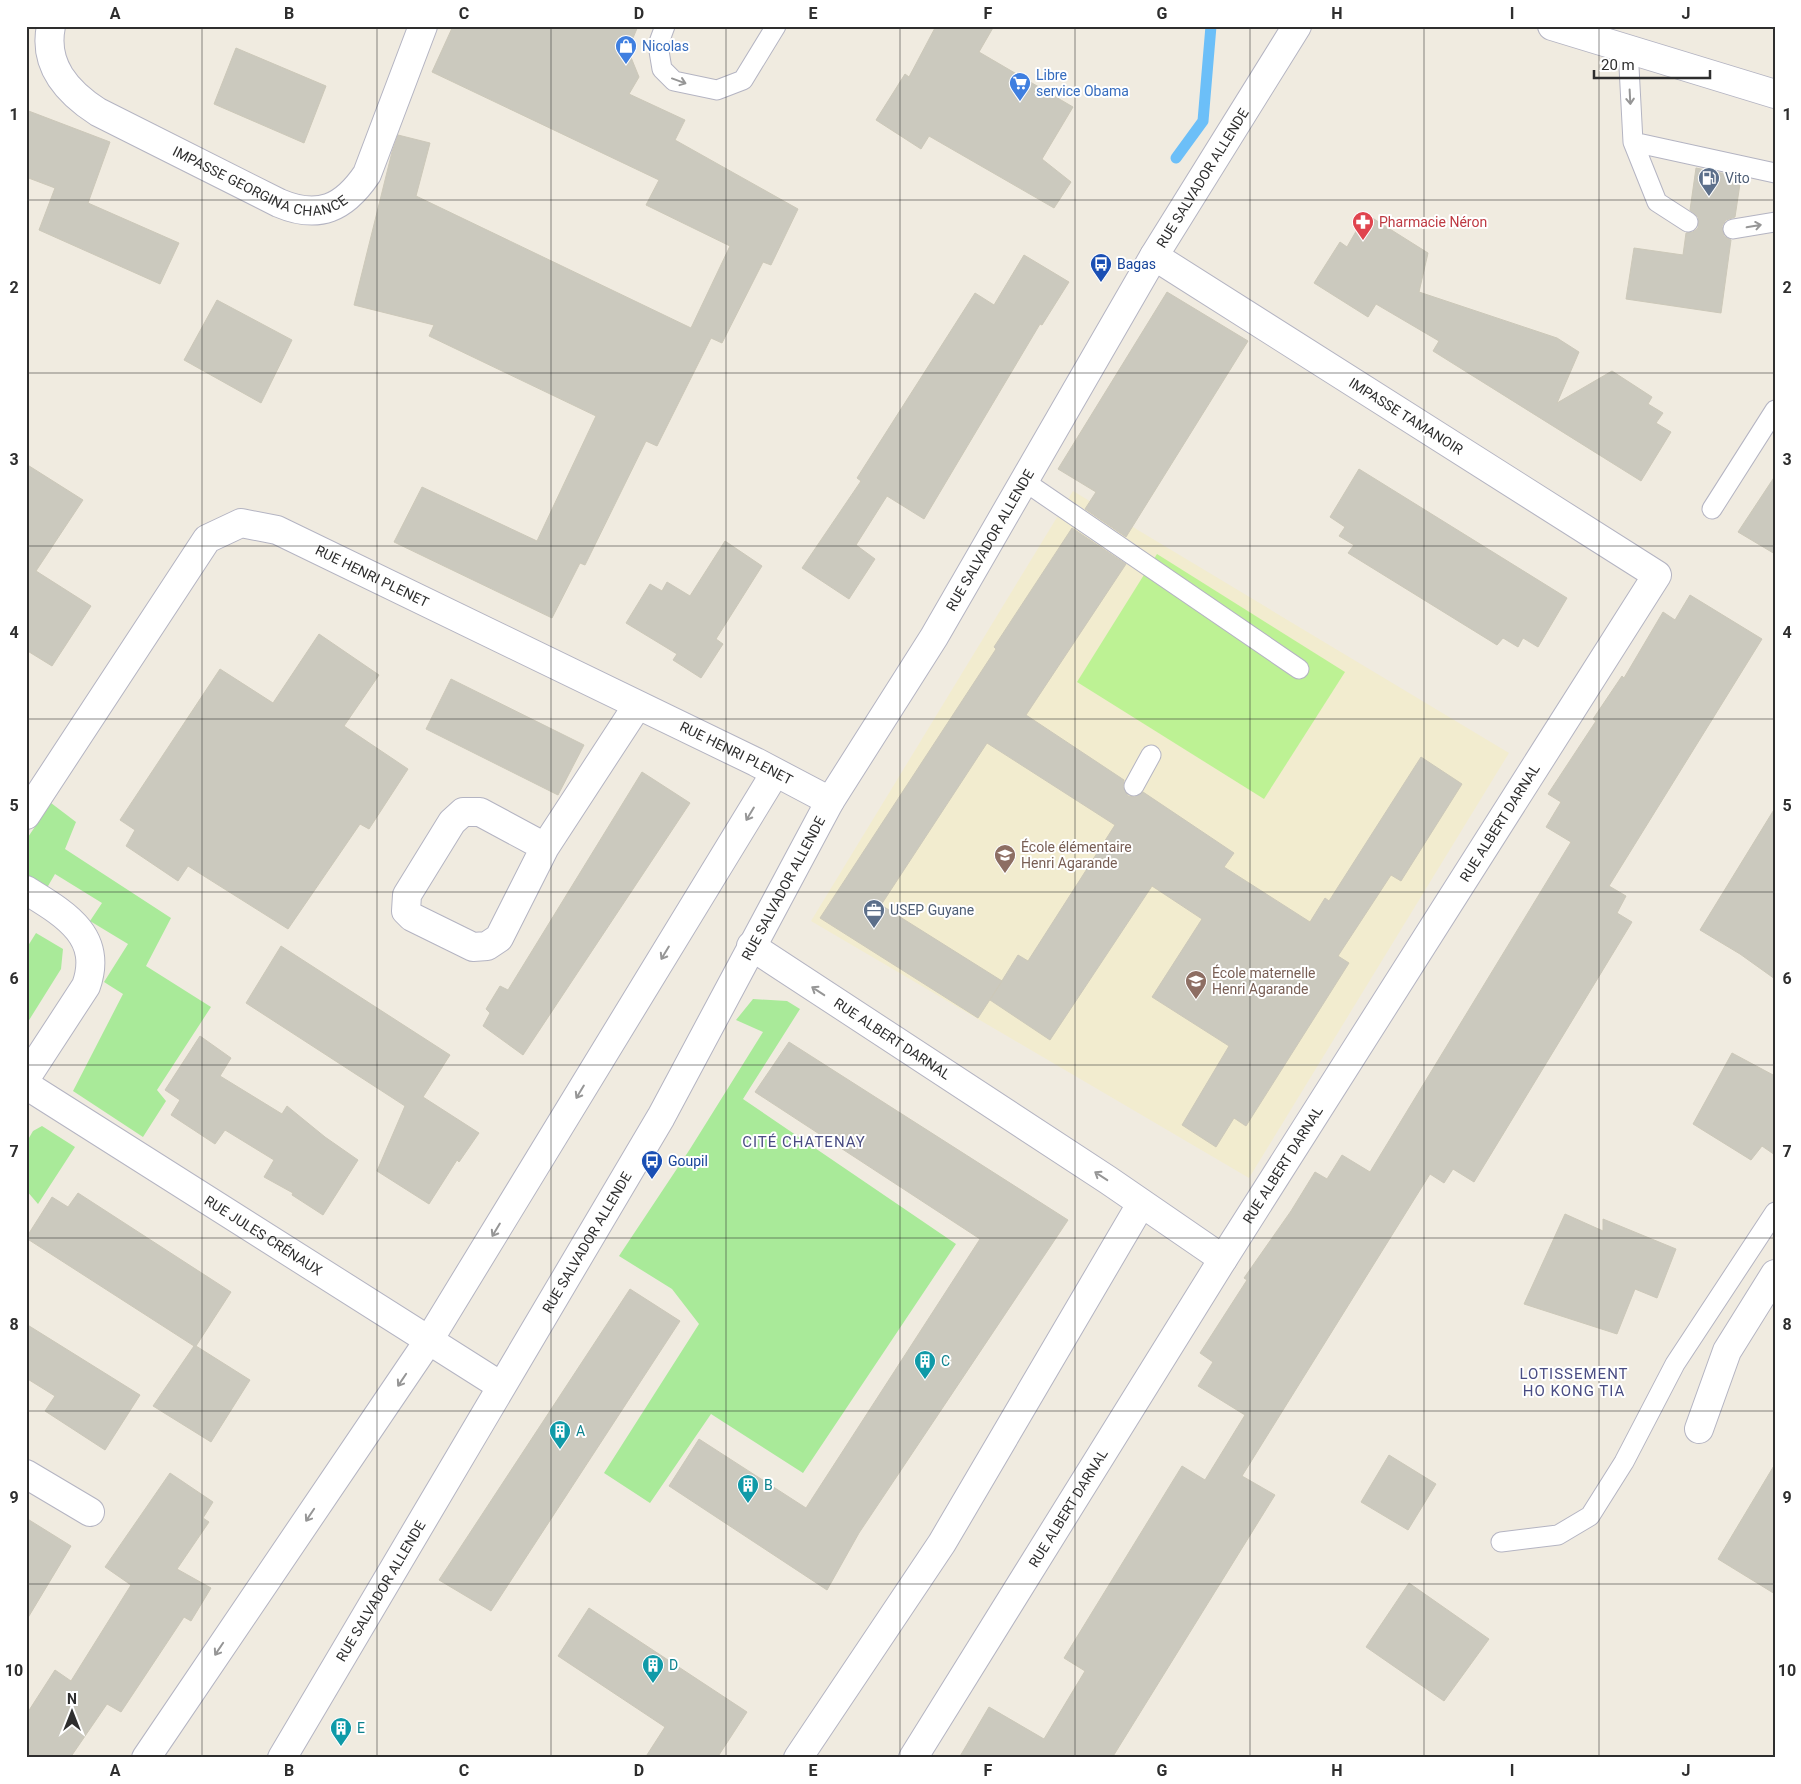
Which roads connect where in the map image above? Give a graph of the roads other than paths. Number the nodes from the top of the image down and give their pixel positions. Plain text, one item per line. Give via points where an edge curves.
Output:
1 (51, 26) edge
2 (423, 26) edge
3 (665, 26) edge
4 (776, 26) edge
5 (1297, 26) edge
6 (1552, 26) edge
7 (1628, 48) junction
8 (1775, 94) edge
9 (1633, 142) junction
10 (1775, 173) edge
11 (1688, 222) dead end
12 (1775, 222) edge
13 (1733, 229) dead end
14 (1154, 256) junction
15 (1775, 410) edge
16 (1024, 481) junction
17 (1712, 509) dead end
18 (1657, 575) joint
19 (1299, 669) dead end
20 (637, 706) junction
21 (1150, 755) dead end
22 (775, 772) junction
23 (1134, 786) dead end
24 (830, 801) junction
25 (26, 815) edge
26 (545, 847) junction
27 (26, 890) edge
28 (750, 946) junction
29 (26, 1078) edge
30 (26, 1085) edge
31 (1141, 1204) junction
32 (1775, 1212) edge
33 (1223, 1259) junction
34 (1775, 1274) edge
35 (429, 1340) junction
36 (501, 1386) junction
37 (1699, 1430) dead end
38 (26, 1474) edge
39 (90, 1512) dead end
40 (1501, 1542) dead end
41 (146, 1758) edge
42 (282, 1758) edge
43 (798, 1758) edge
44 (913, 1758) edge

1 - 2 street, IMPASSE GEORGINA CHANCE via 49,49 52,63 81,101 279,203 302,210 321,210 338,205 355,192 367,174
3 -> 4 lane via 658,45 662,69 674,81 717,90 743,80
5 - 14 street, RUE SALVADOR ALLENDE
6 - 7 street
7 - 8 street
7 -> 9 lane
9 - 10 lane
9 - 11 lane via 1657,202
13 -> 12 lane
14 - 16 street, RUE SALVADOR ALLENDE
14 - 18 street, IMPASSE TAMANOIR
15 - 17 lane
16 - 19 lane
16 - 24 street, RUE SALVADOR ALLENDE via 934,637
18 - 33 street, RUE ALBERT DARNAL
20 - 22 street, RUE HENRI PLENET
20 - 25 street, RUE HENRI PLENET via 277,530 241,523 208,539
20 - 26 street
21 - 23 lane
22 - 24 street, RUE HENRI PLENET
22 -> 35 street
24 - 28 street, RUE SALVADOR ALLENDE
26 - 26 street via 480,812 462,812 452,822 408,895 406,911 473,947 487,946 499,938
27 - 29 street via 66,914 77,927 87,944 92,971 86,986
31 -> 28 street, RUE ALBERT DARNAL
28 - 36 street, RUE SALVADOR ALLENDE via 661,1117
30 - 35 street, RUE JULES CRÉNAUX
31 - 33 street, RUE ALBERT DARNAL
31 - 43 street via 942,1543
32 - 40 lane via 1676,1364 1624,1462 1590,1516 1558,1535
33 - 44 street, RUE ALBERT DARNAL
34 - 37 street via 1727,1351
35 - 36 street, RUE JULES CRÉNAUX
35 -> 41 street
36 - 42 street, RUE SALVADOR ALLENDE
38 - 39 street

